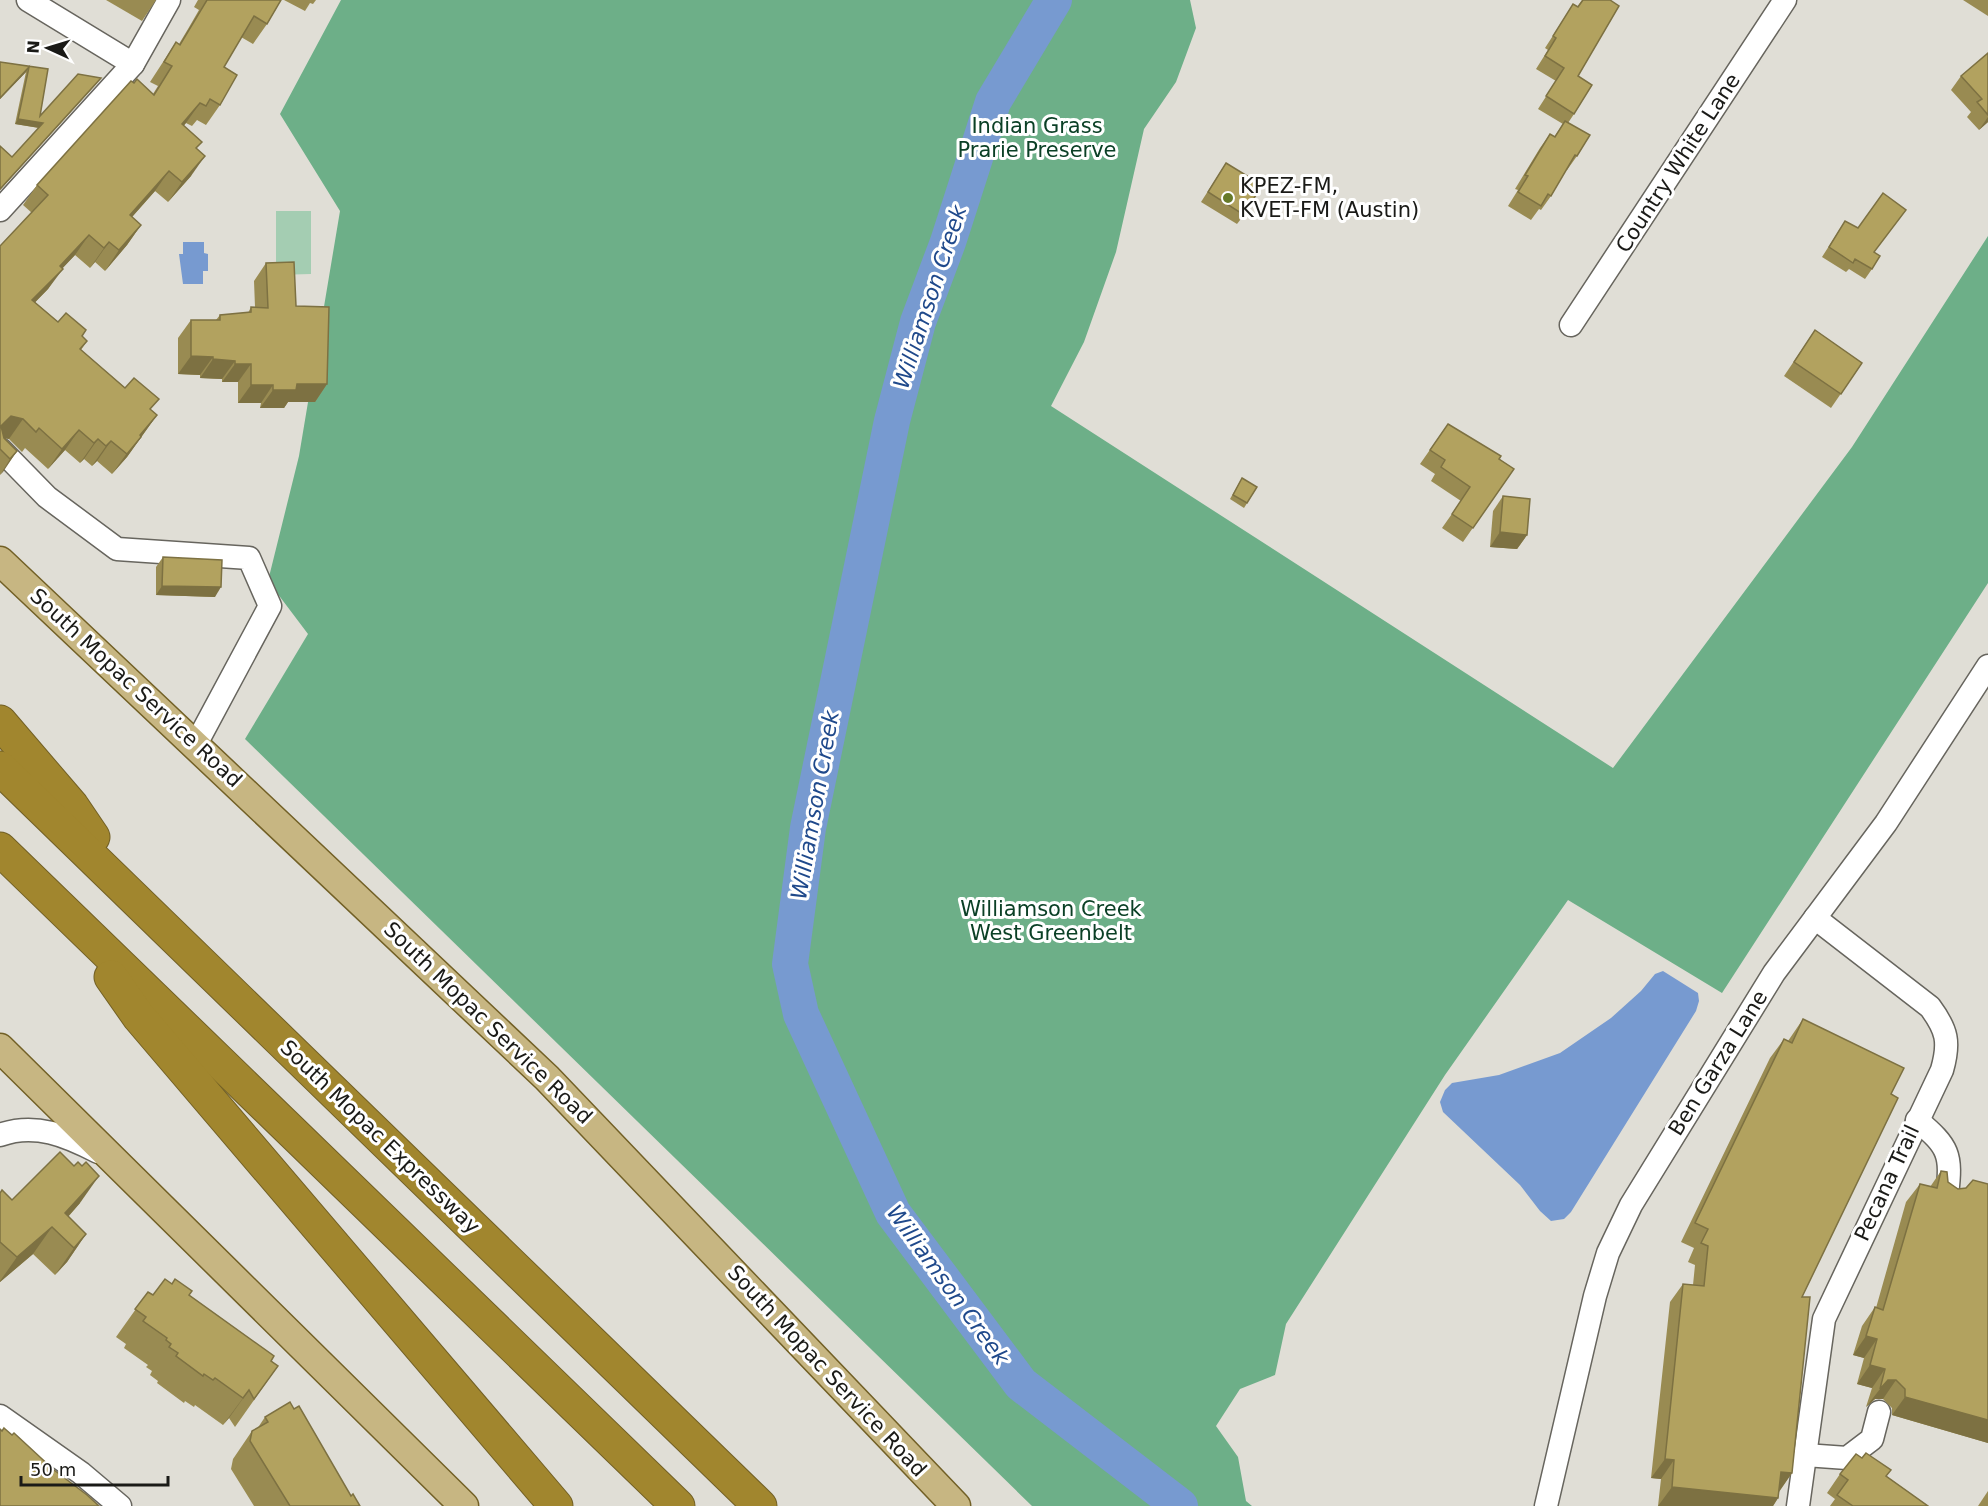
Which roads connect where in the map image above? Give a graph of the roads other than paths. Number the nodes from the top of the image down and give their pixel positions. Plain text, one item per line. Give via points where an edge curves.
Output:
1 (28, 0) edge
2 (169, 0) edge
3 (1785, 0) edge
4 (133, 64) junction
5 (0, 210) edge
6 (1571, 325) dead end
7 (0, 449) edge
8 (0, 561) edge
9 (1988, 666) edge
10 (0, 722) edge
11 (196, 744) junction
12 (0, 768) edge
13 (0, 849) edge
14 (133, 896) junction
15 (67, 914) junction
16 (1815, 918) junction
17 (0, 1048) edge
18 (1917, 1120) junction
19 (0, 1135) edge
20 (110, 1157) junction
21 (1947, 1195) edge
22 (1879, 1412) dead end
23 (0, 1416) edge
24 (1805, 1455) junction
25 (120, 1506) edge
26 (464, 1506) edge
27 (556, 1506) edge
28 (678, 1506) edge
29 (760, 1506) edge
30 (956, 1506) edge
31 (1545, 1506) edge
32 (1798, 1506) edge

1 - 4 street
2 - 4 street
3 - 6 street, Country White Lane
4 - 5 street
7 - 11 street via 47,497 117,549 249,558 270,606
8 - 11 main road, South Mopac Service Road
9 - 16 street, Ben Garza Lane via 1886,823
10 - 14 highway via 72,806
11 - 30 main road, South Mopac Service Road via 547,1078
12 - 14 highway, South Mopac Expressway
13 - 15 highway
14 - 29 highway, South Mopac Expressway
15 - 27 highway via 139,1017
15 - 28 highway
16 - 18 street, Pecana Trail via 1930,1007 1939,1019 1948,1049
16 - 31 street, Ben Garza Lane via 1768,983 1630,1205 1595,1296
17 - 20 main road
18 - 21 street via 1939,1138 1951,1163
18 - 24 street, Pecana Trail via 1824,1320
19 - 20 street via 30,1129 49,1131
20 - 26 main road
22 - 24 street via 1872,1438 1847,1458
23 - 25 street
24 - 32 street, Pecana Trail

